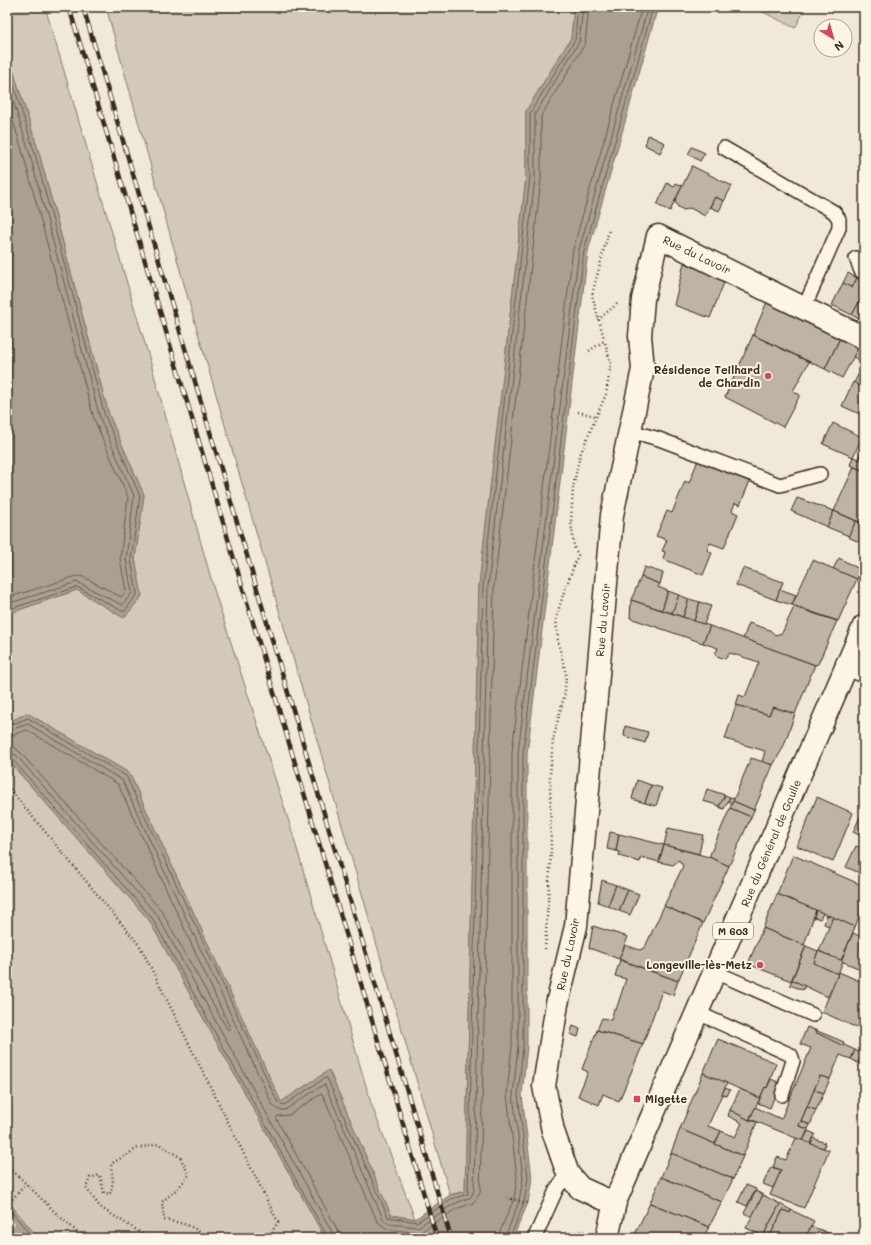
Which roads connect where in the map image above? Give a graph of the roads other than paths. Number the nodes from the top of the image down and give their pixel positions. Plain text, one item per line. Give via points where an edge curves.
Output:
1 (724, 148) dead end
2 (856, 258) dead end
3 (864, 273) edge
4 (804, 308) junction
5 (864, 338) edge
6 (630, 431) junction
7 (820, 474) dead end
8 (864, 626) edge
9 (856, 668) edge
10 (715, 972) junction
11 (698, 1013) junction
12 (813, 1015) dead end
13 (782, 1095) dead end
14 (568, 1174) junction
15 (615, 1202) junction
16 (607, 1236) edge
17 (534, 1237) road end

1 - 4 lane via 834,212 840,219 839,228
2 - 3 lane
4 - 5 street, Rue du Lavoir
4 - 6 street, Rue du Lavoir via 658,236 643,299 640,336 643,369
6 - 7 lane via 659,439 780,485
6 - 14 street, Rue du Lavoir via 612,516 576,926 557,1004 544,1086 553,1131
8 - 9 street, Rue du Général de Gaulle / M 603
9 - 10 street, Rue du Général de Gaulle / M 603
10 - 11 street, Rue du Général de Gaulle / M 603
10 - 12 lane
11 - 13 lane via 791,1055 793,1061
11 - 15 street, Rue du Général de Gaulle / M 603
14 - 15 street, Rue du Lavoir via 580,1188
14 - 17 lane via 557,1188
15 - 16 street, Rue du Général de Gaulle / M 603

